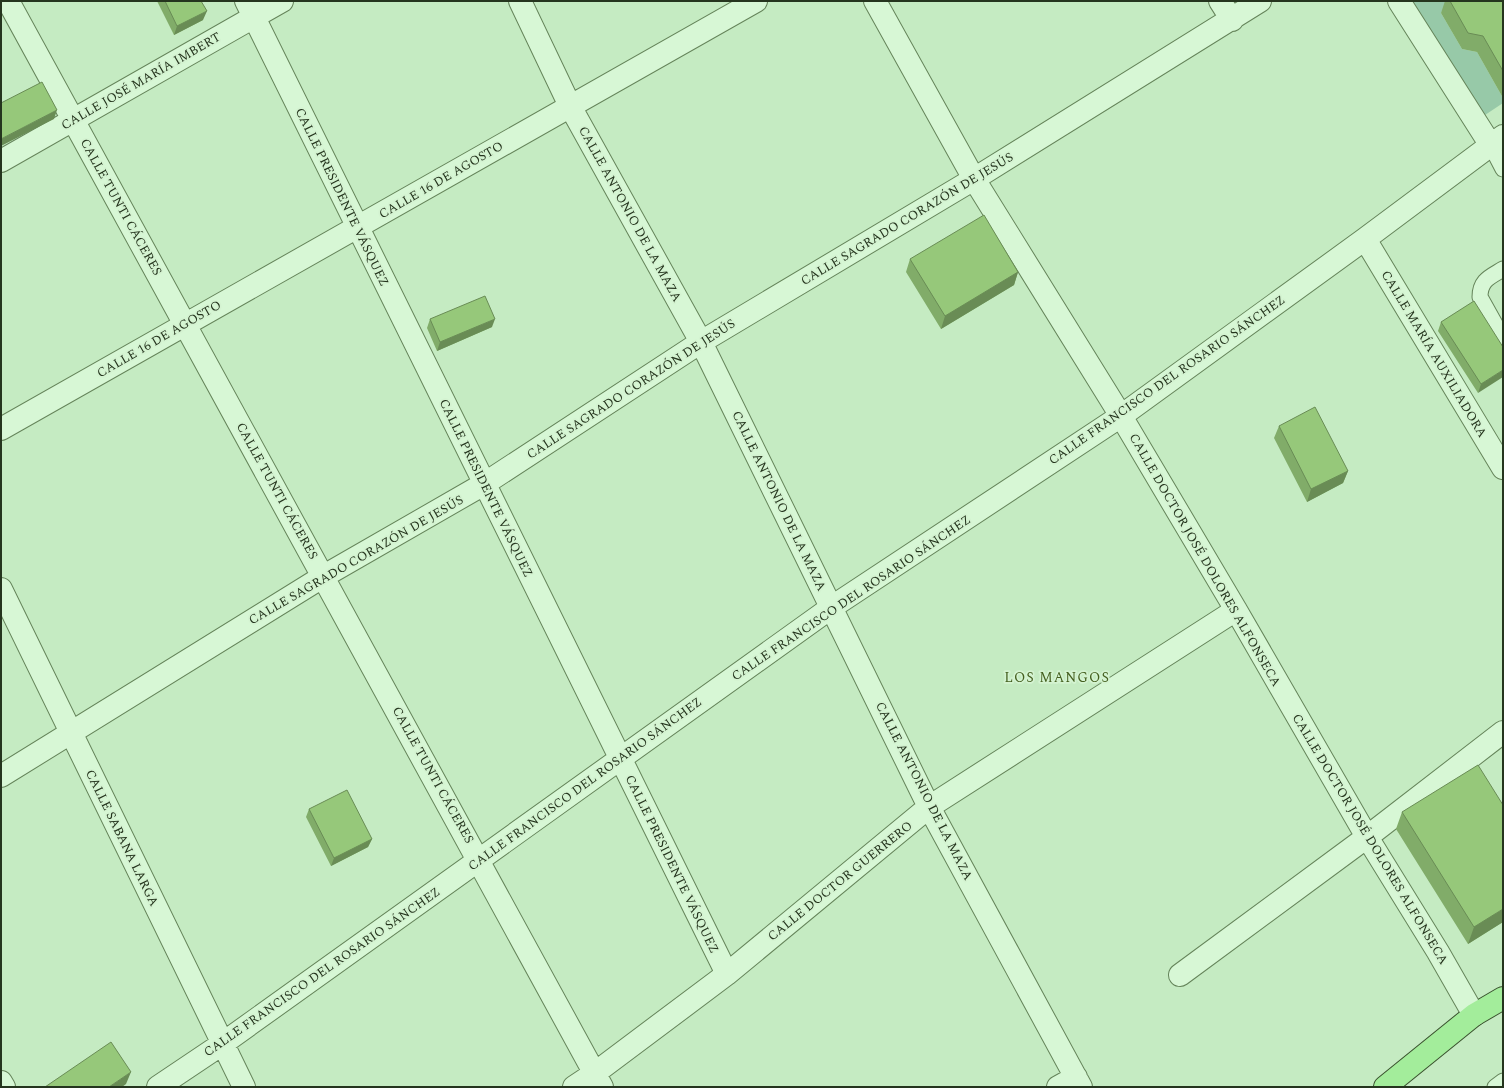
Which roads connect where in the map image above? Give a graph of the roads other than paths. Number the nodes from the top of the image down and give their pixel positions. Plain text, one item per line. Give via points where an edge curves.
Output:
1 (8, 1) edge
2 (282, 1) edge
3 (520, 1) edge
4 (756, 1) edge
5 (875, 1) edge
6 (1220, 1) edge
7 (1260, 1) edge
8 (1399, 1) edge
9 (250, 9) edge
10 (1232, 20) junction
11 (570, 106) junction
12 (73, 120) junction
13 (1497, 140) edge
14 (1, 161) edge
15 (1503, 169) edge
16 (974, 179) junction
17 (357, 227) junction
18 (1365, 239) junction
19 (1503, 269) edge
20 (186, 324) junction
21 (1503, 338) edge
22 (702, 342) junction
23 (1121, 416) junction
24 (1, 429) edge
25 (1503, 468) edge
26 (484, 484) junction
27 (324, 576) junction
28 (1, 589) edge
29 (832, 607) junction
30 (1236, 610) junction
31 (1503, 732) edge
32 (70, 733) junction
33 (620, 759) junction
34 (1, 776) edge
35 (930, 807) junction
36 (1367, 837) junction
37 (479, 860) junction
38 (727, 974) junction
39 (1180, 975) dead end
40 (1502, 1001) edge
41 (1474, 1015) junction
42 (222, 1044) junction
43 (599, 1080) edge
44 (1503, 1081) edge
45 (1, 1082) edge
46 (1072, 1084) edge
47 (4, 1087) edge
48 (158, 1087) edge
49 (244, 1087) edge
50 (574, 1087) edge
51 (1385, 1087) edge
52 (1495, 1087) edge

1 - 12 street, CALLE TUNTI CÁCERES
2 - 9 street, CALLE JOSÉ MARÍA IMBERT
3 - 11 street, CALLE ANTONIO DE LA MAZA
4 - 11 street, CALLE 16 DE AGOSTO
5 - 16 street, CALLE DOCTOR JOSÉ DOLORES ALFONSECA
6 - 10 street
7 - 10 street, CALLE SAGRADO CORAZÓN DE JESÚS
8 - 13 street
9 - 12 street, CALLE JOSÉ MARÍA IMBERT
9 - 17 street, CALLE PRESIDENTE VÁSQUEZ
10 - 16 street, CALLE SAGRADO CORAZÓN DE JESÚS
11 - 17 street, CALLE 16 DE AGOSTO
11 - 22 street, CALLE ANTONIO DE LA MAZA
12 - 14 street, CALLE JOSÉ MARÍA IMBERT
12 - 20 street, CALLE TUNTI CÁCERES
13 - 15 lane
13 - 18 street, CALLE FRANCISCO DEL ROSARIO SÁNCHEZ
16 - 22 street, CALLE SAGRADO CORAZÓN DE JESÚS
16 - 23 street, CALLE DOCTOR JOSÉ DOLORES ALFONSECA
17 - 20 street, CALLE 16 DE AGOSTO
17 - 26 street, CALLE PRESIDENTE VÁSQUEZ
18 - 23 street, CALLE FRANCISCO DEL ROSARIO SÁNCHEZ
18 - 25 street, CALLE MARÍA AUXILIADORA
19 - 21 lane via 1488,278 1480,290 1480,296
20 - 24 street, CALLE 16 DE AGOSTO
20 - 27 street, CALLE TUNTI CÁCERES
22 - 26 street, CALLE SAGRADO CORAZÓN DE JESÚS
22 - 29 street, CALLE ANTONIO DE LA MAZA
23 - 29 street, CALLE FRANCISCO DEL ROSARIO SÁNCHEZ
23 - 30 street, CALLE DOCTOR JOSÉ DOLORES ALFONSECA
26 - 27 street, CALLE SAGRADO CORAZÓN DE JESÚS
26 - 33 street, CALLE PRESIDENTE VÁSQUEZ
27 - 32 street, CALLE SAGRADO CORAZÓN DE JESÚS
27 - 37 street, CALLE TUNTI CÁCERES
28 - 32 street, CALLE SABANA LARGA
29 - 33 street, CALLE FRANCISCO DEL ROSARIO SÁNCHEZ
29 - 35 street, CALLE ANTONIO DE LA MAZA
30 - 35 street, CALLE DOCTOR GUERRERO
30 - 36 street, CALLE DOCTOR JOSÉ DOLORES ALFONSECA
31 - 36 street
32 - 34 street, CALLE SAGRADO CORAZÓN DE JESÚS
32 - 42 street, CALLE SABANA LARGA
33 - 37 street, CALLE FRANCISCO DEL ROSARIO SÁNCHEZ
33 - 38 street, CALLE PRESIDENTE VÁSQUEZ
35 - 38 street, CALLE DOCTOR GUERRERO
35 - 46 street, CALLE ANTONIO DE LA MAZA
36 - 39 street
36 - 41 street, CALLE DOCTOR JOSÉ DOLORES ALFONSECA
37 - 42 street, CALLE FRANCISCO DEL ROSARIO SÁNCHEZ
37 - 43 street, CALLE TUNTI CÁCERES
38 - 43 street, CALLE DOCTOR GUERRERO
40 - 41 main road
41 - 51 main road
42 - 48 street, CALLE FRANCISCO DEL ROSARIO SÁNCHEZ
42 - 49 street, CALLE SABANA LARGA
43 - 50 street, CALLE DOCTOR GUERRERO
44 - 52 lane
45 - 47 street

